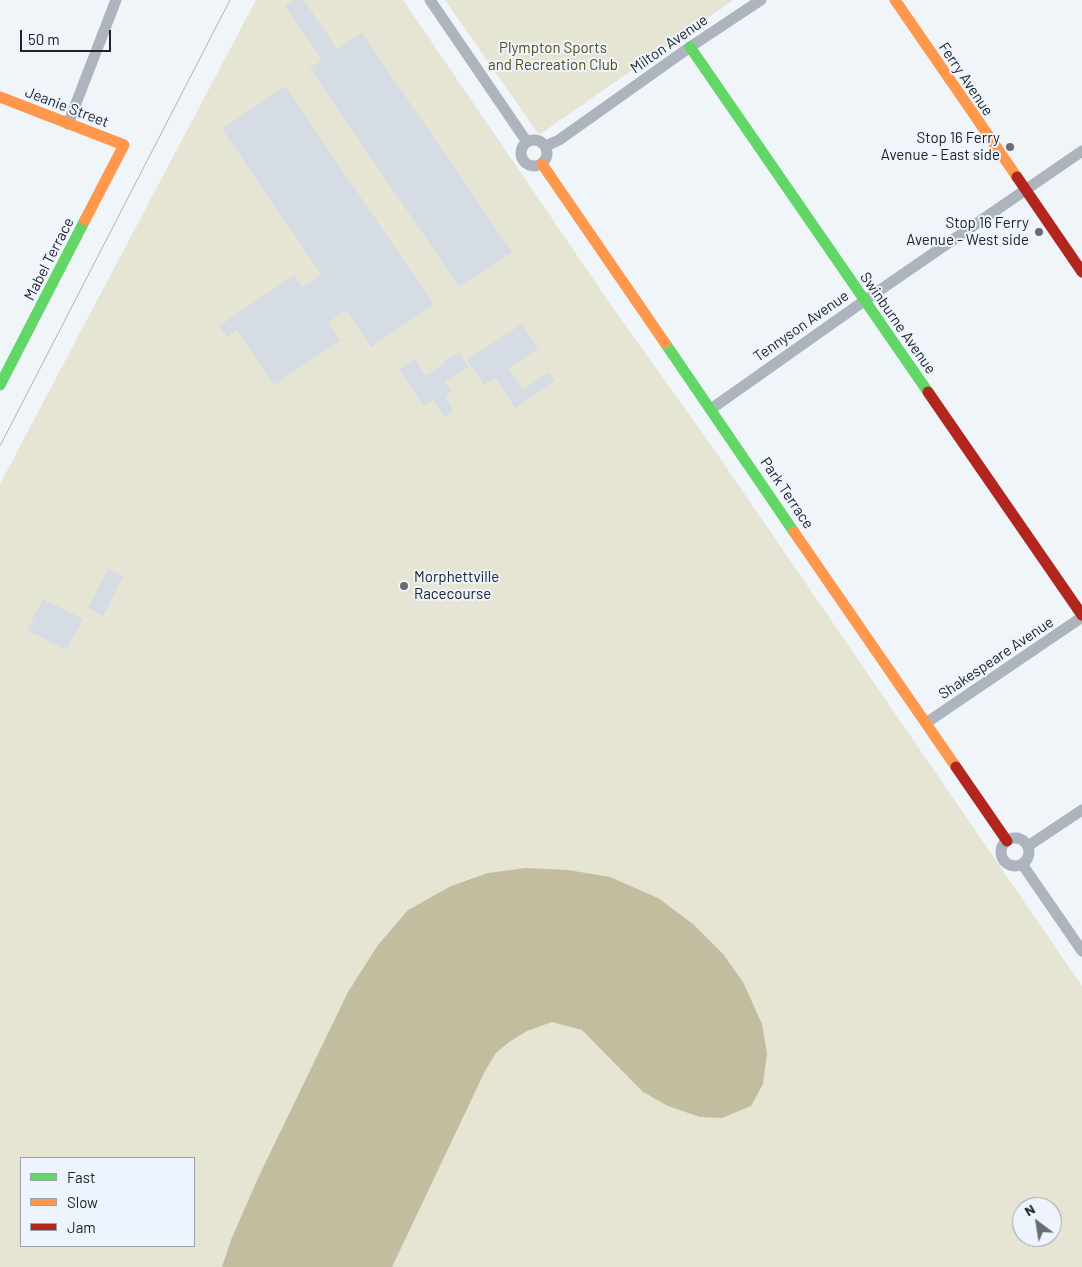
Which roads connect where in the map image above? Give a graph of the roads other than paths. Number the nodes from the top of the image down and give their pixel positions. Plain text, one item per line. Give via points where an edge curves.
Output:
1 (116, 0) edge
2 (430, 0) edge
3 (761, 0) edge
4 (895, 0) edge
5 (690, 47) junction
6 (0, 97) edge
7 (68, 124) junction
8 (528, 142) junction
9 (124, 146) joint
10 (546, 146) junction
11 (1082, 150) edge
12 (542, 164) junction
13 (1024, 191) junction
14 (1082, 272) edge
15 (864, 300) junction
16 (0, 385) edge
17 (711, 408) junction
18 (1082, 616) edge
19 (926, 723) junction
20 (1082, 810) edge
21 (1007, 840) junction
22 (1028, 846) junction
23 (1022, 864) junction
24 (1082, 951) edge

1 - 7 street
2 - 8 street
3 - 5 street, Milton Avenue
4 - 13 street, Ferry Avenue
5 - 10 street, Milton Avenue
5 - 15 street, Swinburne Avenue
6 - 7 street, Jeanie Street
7 - 9 street, Jeanie Street
8 - 10 street via 535,140
8 - 12 street via 522,148 523,159 529,165
9 - 16 street, Mabel Terrace
10 - 12 street via 547,155
11 - 13 street, Tennyson Avenue
12 - 17 street, Park Terrace
13 - 14 street, Ferry Avenue
13 - 15 street, Tennyson Avenue
15 - 17 street, Tennyson Avenue
15 - 18 street, Swinburne Avenue
17 - 19 street, Park Terrace
18 - 19 street, Shakespeare Avenue
19 - 21 street, Park Terrace
20 - 22 street
21 - 22 street via 1020,839
21 - 23 street via 1001,848 1003,860 1012,866
22 - 23 street via 1029,855
23 - 24 street

